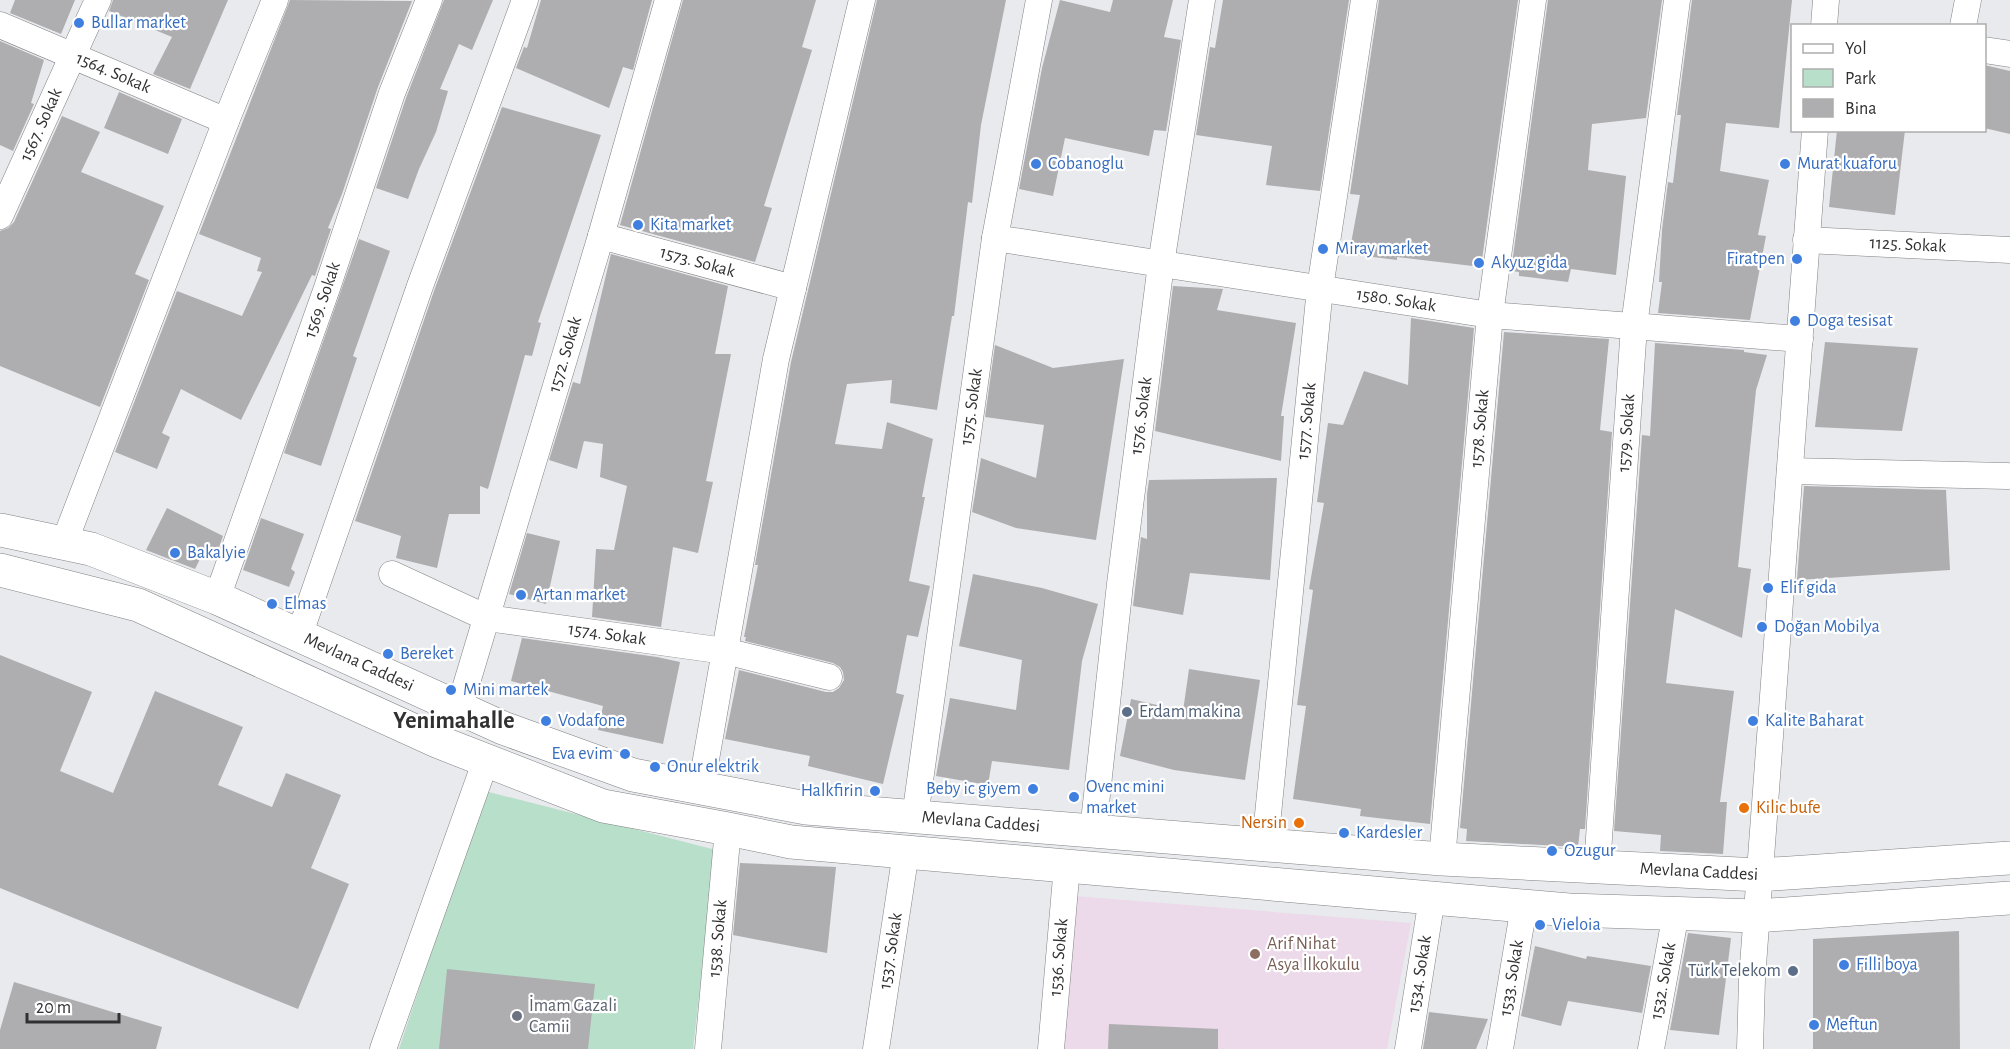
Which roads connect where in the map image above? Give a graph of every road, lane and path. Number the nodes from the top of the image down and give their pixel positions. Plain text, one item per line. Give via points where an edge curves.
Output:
1 (98, 0) edge
2 (275, 0) edge
3 (429, 0) edge
4 (525, 0) edge
5 (668, 0) edge
6 (862, 0) edge
7 (1039, 0) edge
8 (1202, 0) edge
9 (1364, 0) edge
10 (1533, 0) edge
11 (1677, 0) edge
12 (1968, 0) edge
13 (1963, 24) edge
14 (0, 25) edge
15 (1986, 50) edge
16 (2010, 54) edge
17 (72, 55) junction
18 (226, 121) junction
19 (1815, 132) edge
20 (0, 216) edge
21 (602, 236) junction
22 (995, 238) junction
23 (1806, 240) junction
24 (2010, 250) edge
25 (1161, 264) junction
26 (793, 288) junction
27 (1320, 288) junction
28 (1490, 315) junction
29 (1634, 326) junction
30 (1800, 339) junction
31 (1790, 471) junction
32 (2007, 476) dead end
33 (0, 530) edge
34 (64, 543) junction
35 (0, 570) edge
36 (393, 574) dead end
37 (217, 598) junction
38 (487, 618) junction
39 (299, 636) junction
40 (725, 651) junction
41 (829, 677) dead end
42 (459, 709) junction
43 (486, 760) junction
44 (701, 788) junction
45 (915, 817) junction
46 (728, 828) junction
47 (1093, 831) junction
48 (1265, 845) junction
49 (906, 852) junction
50 (2010, 858) edge
51 (1442, 859) junction
52 (1067, 866) junction
53 (1597, 867) junction
54 (1760, 875) junction
55 (1432, 898) junction
56 (2010, 898) edge
57 (1524, 906) junction
58 (1676, 913) junction
59 (1756, 916) junction
60 (383, 1049) edge
61 (708, 1049) edge
62 (876, 1049) edge
63 (1051, 1049) edge
64 (1408, 1049) edge
65 (1500, 1049) edge
66 (1651, 1049) edge
67 (1750, 1049) edge

1 - 17 street, 1567. Sokak
2 - 18 street
3 - 37 street, 1569. Sokak via 392,93
4 - 39 street via 420,286
5 - 21 street, 1572. Sokak
6 - 26 street
7 - 22 street, 1575. Sokak
8 - 25 street, 1576. Sokak
9 - 27 street, 1577. Sokak
10 - 28 street, 1578. Sokak
11 - 29 street, 1579. Sokak
12 - 13 street
14 - 17 street, 1564. Sokak
15 - 16 street
17 - 18 street, 1564. Sokak
17 - 20 street, 1567. Sokak
18 - 34 street
19 - 23 street
21 - 26 street, 1573. Sokak
21 - 38 street, 1572. Sokak
22 - 25 street, 1580. Sokak
22 - 45 street, 1575. Sokak
23 - 24 street, 1125. Sokak
23 - 30 street
25 - 27 street, 1580. Sokak
25 - 47 street, 1576. Sokak
26 - 40 street via 776,359
27 - 28 street, 1580. Sokak
27 - 48 street, 1577. Sokak
28 - 29 street, 1580. Sokak
28 - 51 street, 1578. Sokak
29 - 30 street, 1580. Sokak
29 - 53 street, 1579. Sokak
30 - 31 street
31 - 32 street
31 - 54 street
33 - 34 main road, Mevlana Caddesi
34 - 37 main road, Mevlana Caddesi via 91,549
35 - 43 main road, Mevlana Caddesi via 138,605
36 - 38 street, 1574. Sokak
37 - 39 main road, Mevlana Caddesi
38 - 40 street, 1574. Sokak
38 - 42 street, 1572. Sokak
39 - 42 main road, Mevlana Caddesi
40 - 41 street, 1574. Sokak
40 - 44 street
42 - 44 main road, Mevlana Caddesi via 633,775
43 - 46 main road, Mevlana Caddesi via 603,806
43 - 60 street
44 - 45 main road, Mevlana Caddesi via 806,808
45 - 47 main road, Mevlana Caddesi
46 - 49 main road, Mevlana Caddesi via 791,842
46 - 61 street, 1538. Sokak
47 - 48 main road, Mevlana Caddesi
48 - 51 main road, Mevlana Caddesi
49 - 52 main road, Mevlana Caddesi
49 - 62 street, 1537. Sokak
50 - 54 main road, Mevlana Caddesi
51 - 53 main road, Mevlana Caddesi
52 - 55 main road, Mevlana Caddesi
52 - 63 street, 1536. Sokak
53 - 54 main road, Mevlana Caddesi
54 - 59 street
55 - 57 main road, Mevlana Caddesi
55 - 64 street, 1534. Sokak
56 - 59 main road, Mevlana Caddesi
57 - 58 main road, Mevlana Caddesi
57 - 65 street, 1533. Sokak
58 - 59 main road, Mevlana Caddesi
58 - 66 street, 1532. Sokak
59 - 67 street

